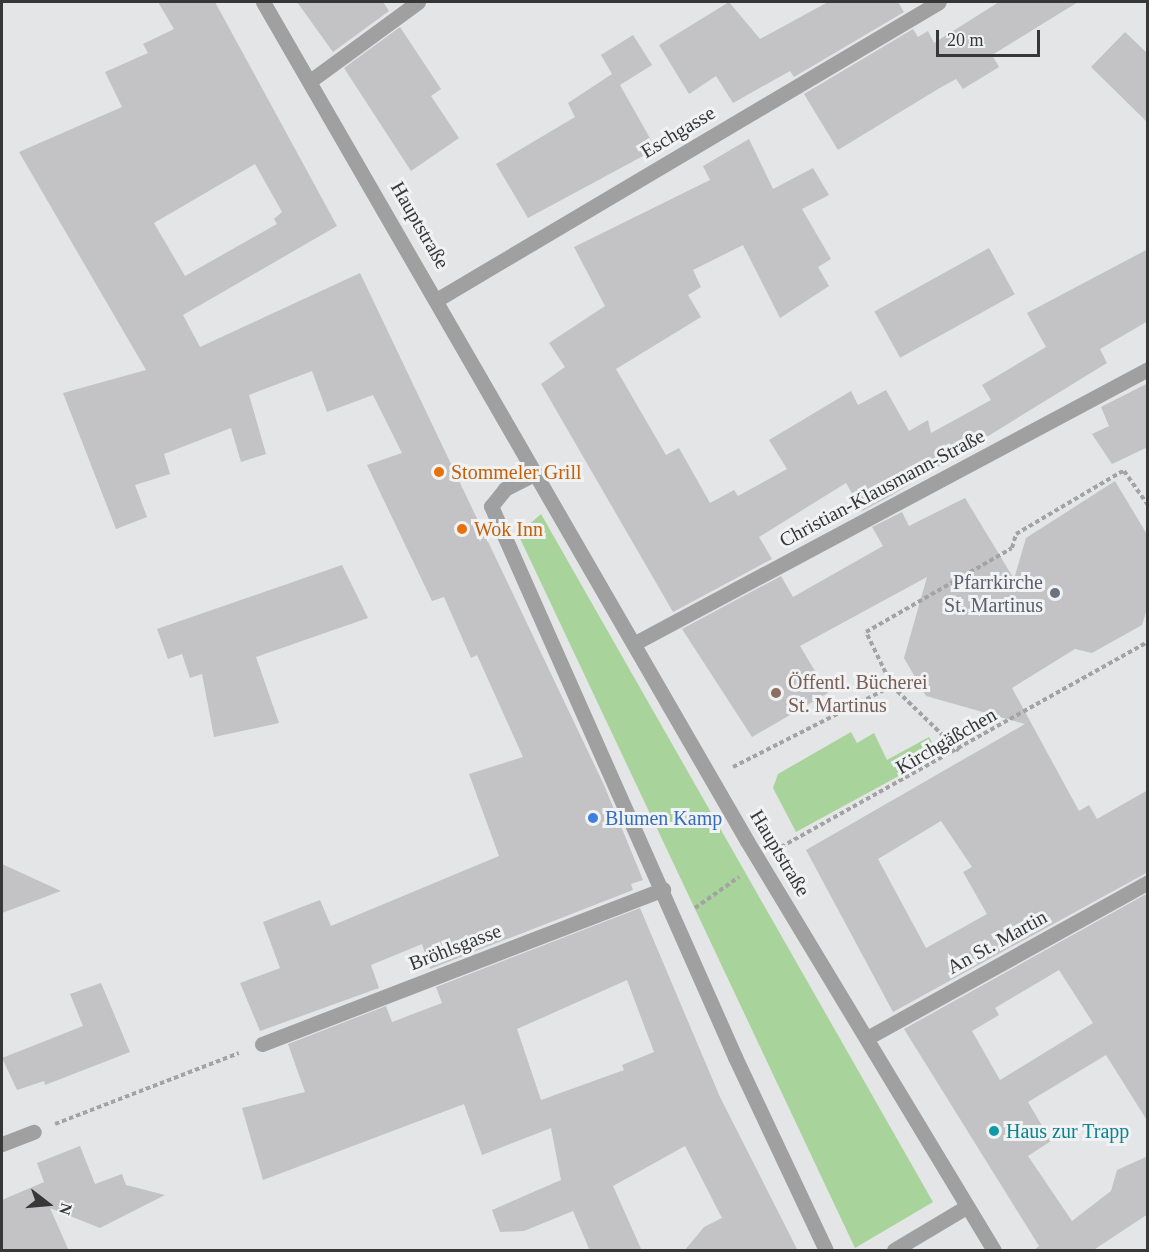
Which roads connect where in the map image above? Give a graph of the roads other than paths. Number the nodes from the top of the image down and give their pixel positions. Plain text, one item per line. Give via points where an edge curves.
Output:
1 (263, 2) edge
2 (418, 2) edge
3 (939, 2) edge
4 (310, 81) junction
5 (438, 298) junction
6 (1148, 369) edge
7 (536, 473) junction
8 (635, 643) junction
9 (1148, 882) edge
10 (663, 889) junction
11 (867, 1038) junction
12 (262, 1044) road end
13 (34, 1132) road end
14 (2, 1144) edge
15 (966, 1207) junction
16 (826, 1251) edge
17 (894, 1251) edge
18 (994, 1251) edge

1 - 4 street, Hauptstraße
2 - 4 street
3 - 5 street, Eschgasse
4 - 5 street, Hauptstraße
5 - 7 street, Hauptstraße
6 - 8 street, Christian-Klausmann-Straße
7 - 8 street, Hauptstraße
7 - 10 street via 505,489 491,506
8 - 11 street, Hauptstraße via 757,857
9 - 11 street, An St. Martin
10 - 12 street, Bröhlsgasse
10 - 16 street
11 - 15 street, Hauptstraße
13 - 14 street
15 - 17 street
15 - 18 street, Hauptstraße

